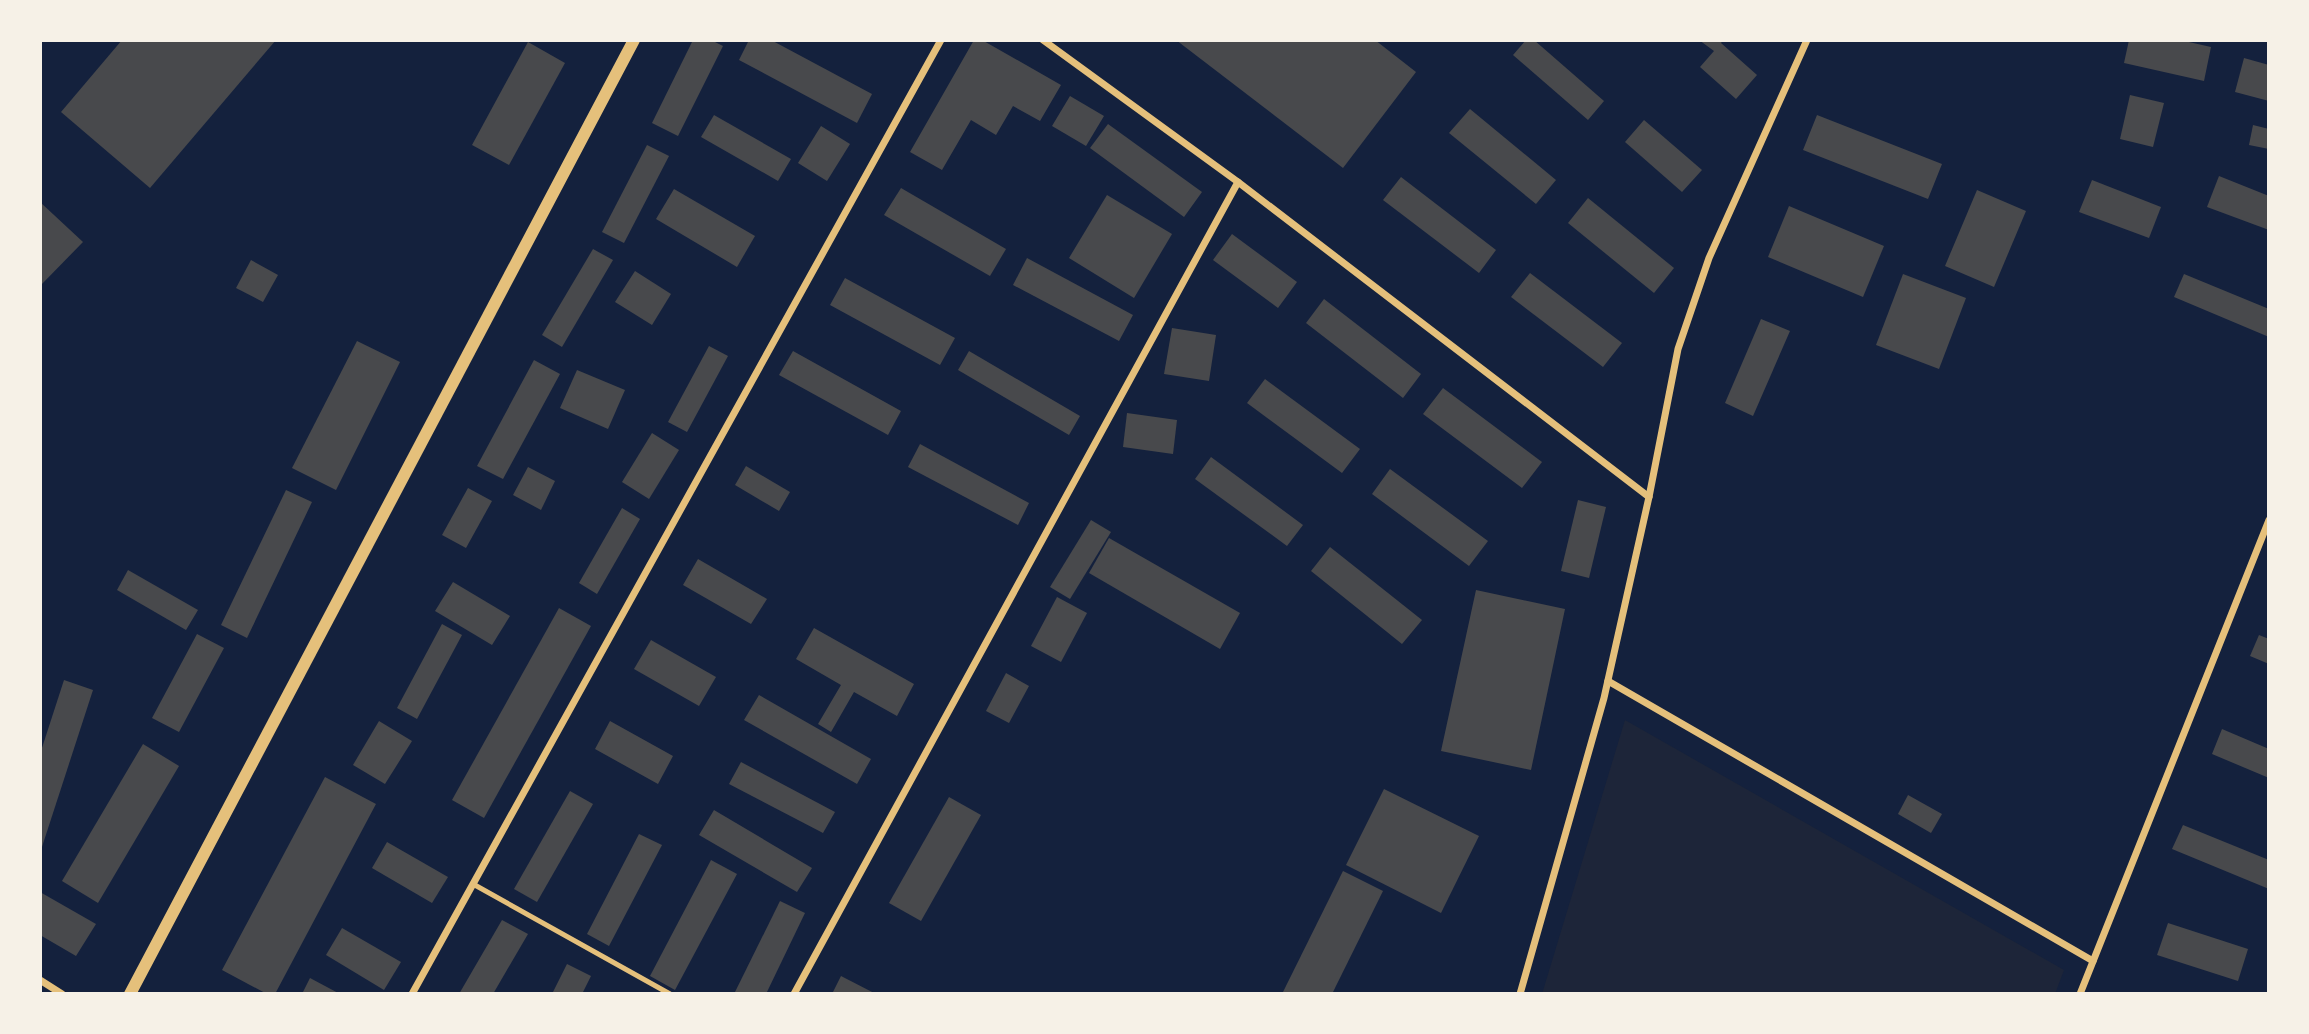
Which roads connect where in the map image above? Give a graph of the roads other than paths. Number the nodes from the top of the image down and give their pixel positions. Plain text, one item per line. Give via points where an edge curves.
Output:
1 (634, 40) edge
2 (941, 40) edge
3 (1043, 40) edge
4 (1807, 40) edge
5 (1237, 181) junction
6 (1649, 497) junction
7 (2269, 520) edge
8 (1608, 681) junction
9 (472, 884) junction
10 (2093, 961) junction
11 (40, 980) edge
12 (62, 994) edge
13 (130, 994) edge
14 (412, 994) edge
15 (670, 994) edge
16 (794, 994) edge
17 (1520, 994) edge
18 (2080, 994) edge

1 - 13 street
2 - 9 street
3 - 5 street
4 - 6 street via 1709,258 1678,349
5 - 6 street
5 - 16 street
6 - 8 street
7 - 10 street
8 - 10 street
8 - 17 street
9 - 14 street
9 - 15 lane
10 - 18 street
11 - 12 street

